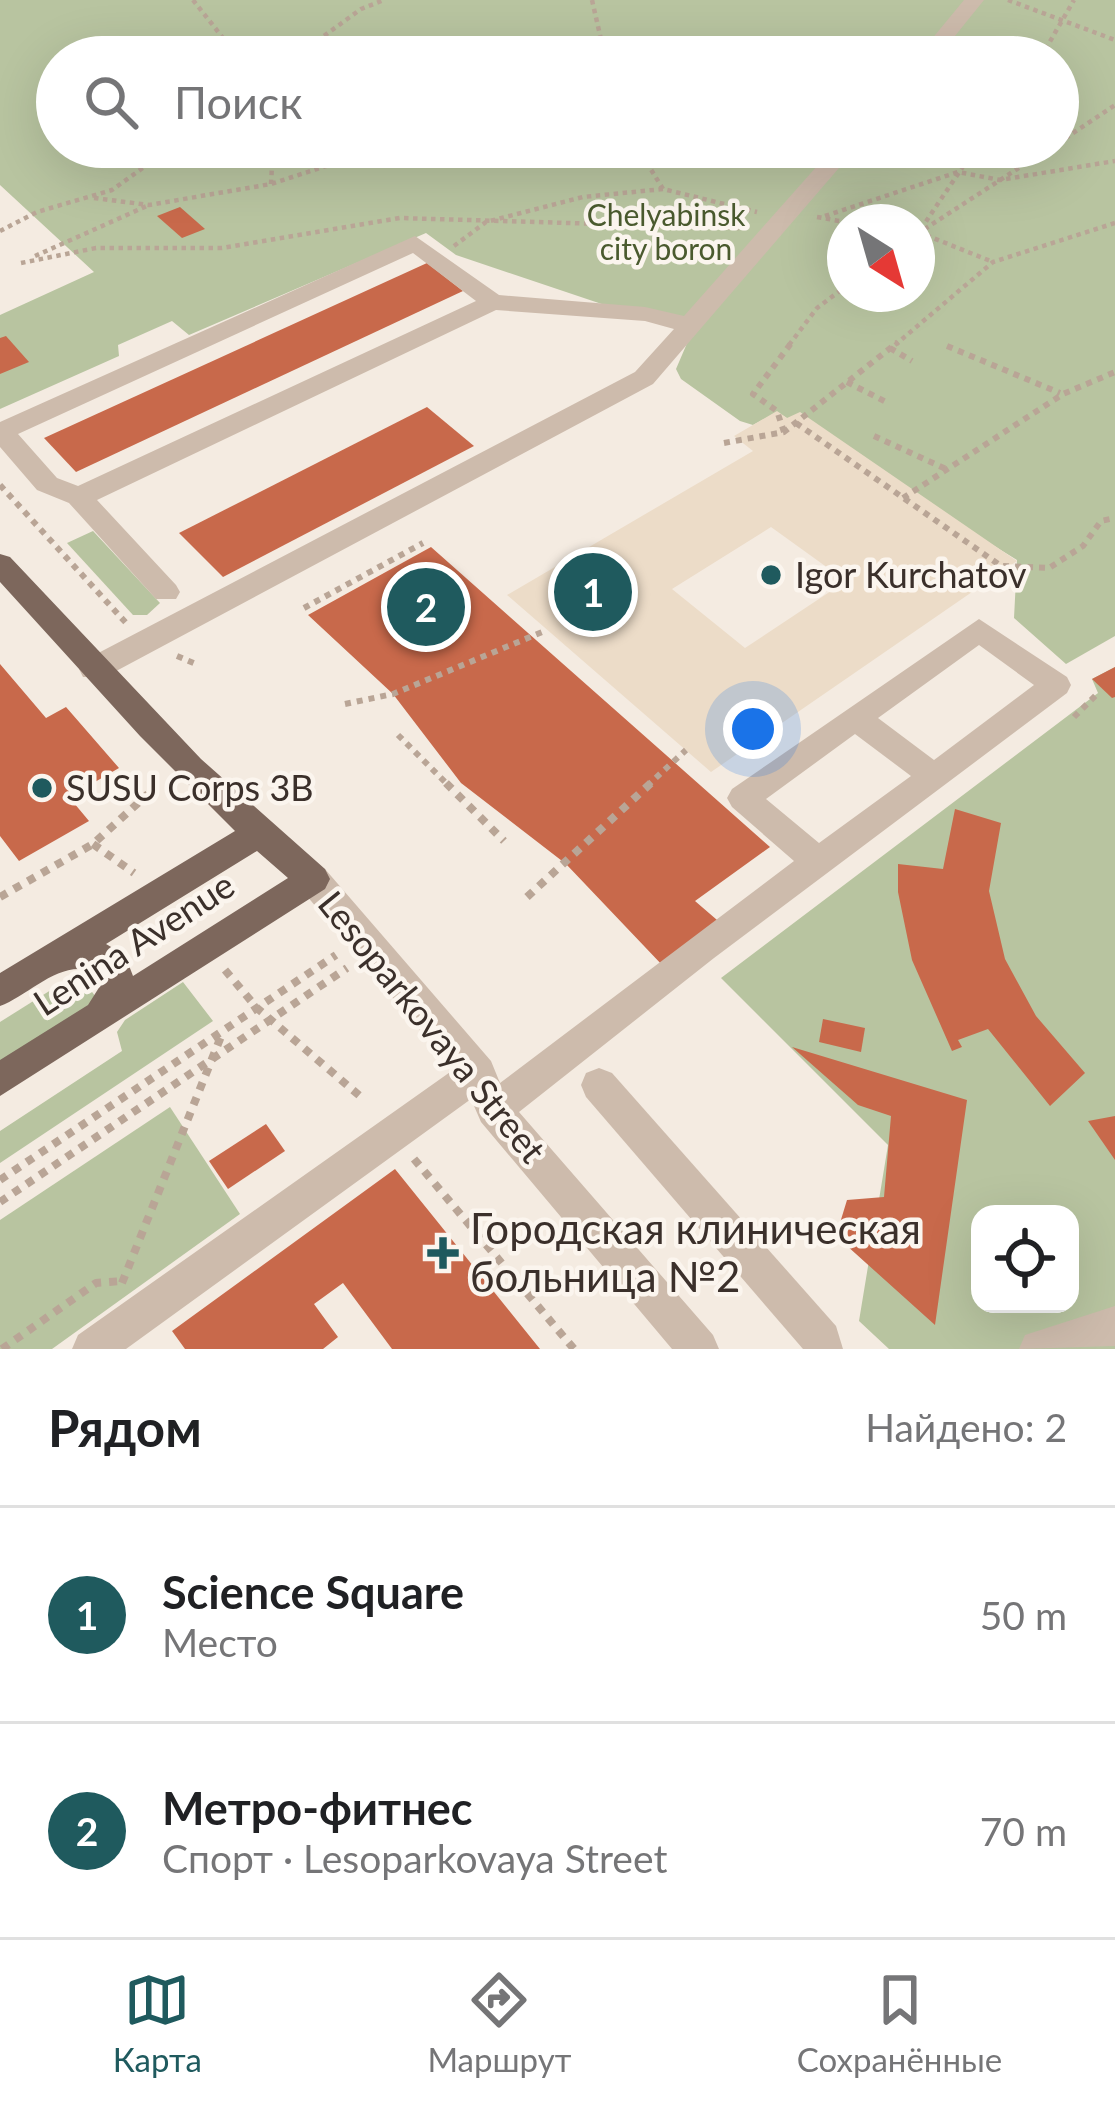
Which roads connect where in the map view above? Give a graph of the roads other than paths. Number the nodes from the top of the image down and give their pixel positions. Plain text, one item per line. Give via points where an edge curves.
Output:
1 (974, 0) edge
2 (944, 36) edge
3 (827, 168) edge
4 (493, 302) junction
5 (689, 326) junction
6 (0, 432) edge
7 (80, 497) junction
8 (0, 564) edge
9 (166, 592) dead end
10 (94, 669) junction
11 (856, 718) junction
12 (934, 777) junction
13 (257, 834) junction
14 (820, 863) junction
15 (313, 879) junction
16 (53, 958) junction
17 (0, 991) edge
18 (97, 1018) junction
19 (478, 1073) junction
20 (0, 1080) edge
21 (599, 1084) dead end
22 (494, 1110) junction
23 (1115, 1326) edge
24 (98, 1347) edge
25 (699, 1349) edge
26 (823, 1349) edge
27 (1039, 1349) edge

1 - 2 street
3 - 5 street
4 - 5 street via 645,314
4 - 6 street via 416,243
4 - 7 street
5 - 10 street via 644,378
6 - 7 street via 47,484
7 - 9 street
8 - 10 main road, Lesoparkovaya Street
10 - 13 main road, Lesoparkovaya Street
11 - 12 street
11 - 12 street via 979,630 1056,685
11 - 14 street via 743,798
12 - 14 street
13 - 15 main road, Lesoparkovaya Street
13 - 16 main road, Lenina Avenue
14 - 22 street
15 - 18 main road, Lenina Avenue
15 - 19 street, Lesoparkovaya Street
16 - 17 main road, Lenina Avenue
16 - 18 main road via 91,952 113,965 118,989
18 - 20 main road, Lenina Avenue
19 - 22 street, Lesoparkovaya Street
19 - 24 street
21 - 26 street
22 - 25 street, Lesoparkovaya Street
23 - 27 street

